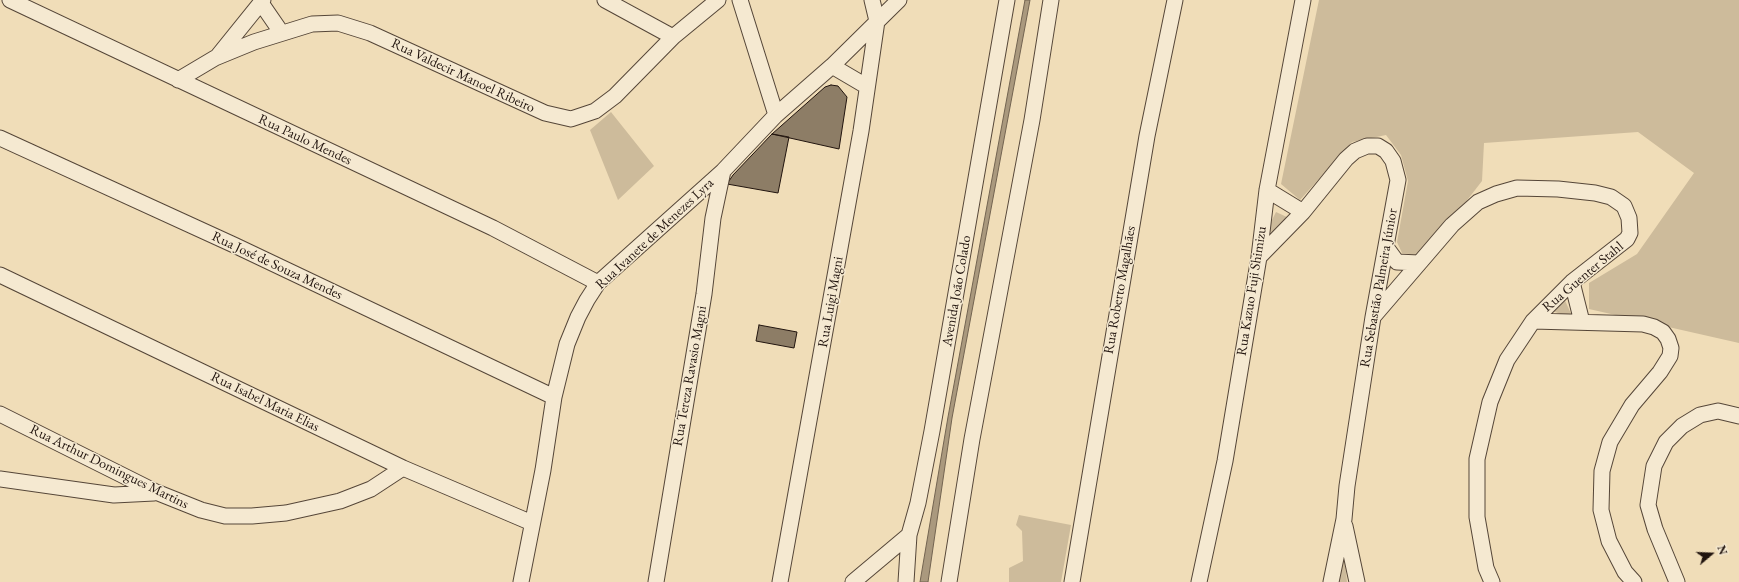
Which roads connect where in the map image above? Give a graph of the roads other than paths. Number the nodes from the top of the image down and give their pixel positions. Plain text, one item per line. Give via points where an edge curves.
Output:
1 (10, 0) edge
2 (607, 0) edge
3 (718, 0) edge
4 (740, 0) edge
5 (872, 0) edge
6 (899, 0) edge
7 (1006, 0) edge
8 (1052, 0) edge
9 (1175, 0) edge
10 (1303, 0) edge
11 (262, 1) edge
12 (877, 21) junction
13 (281, 32) junction
14 (673, 37) junction
15 (215, 58) junction
16 (832, 66) junction
17 (178, 80) junction
18 (866, 86) junction
19 (776, 115) junction
20 (0, 138) edge
21 (723, 171) junction
22 (1267, 190) junction
23 (1303, 212) junction
24 (1386, 247) junction
25 (1259, 257) junction
26 (1419, 263) junction
27 (0, 275) edge
28 (1572, 282) junction
29 (598, 283) junction
30 (1374, 317) junction
31 (1533, 321) junction
32 (1582, 322) junction
33 (554, 397) junction
34 (0, 414) edge
35 (1739, 416) edge
36 (403, 468) junction
37 (0, 479) edge
38 (156, 492) junction
39 (1344, 519) junction
40 (532, 523) junction
41 (909, 535) junction
42 (784, 578) edge
43 (521, 582) edge
44 (656, 582) edge
45 (853, 582) edge
46 (906, 582) edge
47 (949, 582) edge
48 (1072, 582) edge
49 (1199, 582) edge
50 (1331, 582) edge
51 (1356, 582) edge
52 (1492, 582) edge
53 (1634, 582) edge
54 (1677, 582) edge

1 - 17 street, Rua Paulo Mendes
2 - 14 street
3 - 14 street, Rua Valdecir Manoel Ribeiro
4 - 19 street
5 - 12 street
6 - 12 street, Rua Ivanete de Menezes Lyra
7 - 41 street, Avenida João Colado via 933,423
8 - 47 street via 972,439
9 - 48 street, Rua Roberto Magalhães via 1147,136
10 - 22 street, Rua Kazuo Fuji Shimizu
11 - 13 street
11 - 15 street
12 - 16 street, Rua Ivanete de Menezes Lyra
12 - 18 street, Rua Luigi Magni
13 - 14 street, Rua Valdecir Manoel Ribeiro via 312,24 338,23 370,33 545,113 571,119 595,111 614,96
13 - 15 street, Rua Valdecir Manoel Ribeiro
15 - 17 street, Rua Valdecir Manoel Ribeiro
16 - 18 street
16 - 19 street, Rua Ivanete de Menezes Lyra
17 - 29 street, Rua Paulo Mendes via 493,228
18 - 42 street, Rua Luigi Magni
19 - 21 street, Rua Ivanete de Menezes Lyra
20 - 33 street, Rua José de Souza Mendes via 234,245
21 - 29 street, Rua Ivanete de Menezes Lyra
21 - 44 street, Rua Tereza Ravasio Magni
22 - 23 street
22 - 25 street, Rua Kazuo Fuji Shimizu
23 - 24 street, Rua Sebastião Palmeira Júnior via 1355,151 1367,146 1378,146 1386,151 1393,161 1398,180
23 - 25 street
24 - 26 street via 1397,262
24 - 30 street, Rua Sebastião Palmeira Júnior
25 - 49 street, Rua Kazuo Fuji Shimizu via 1225,461
26 - 28 street, Rua Guenter Stahl via 1452,225 1478,202 1496,194 1517,188 1558,189 1611,196 1624,206 1630,218 1627,239
26 - 30 street, Rua Guenter Stahl
27 - 36 street, Rua Isabel Maria Elias
28 - 31 street, Rua Guenter Stahl
28 - 32 street
29 - 33 street, Rua Ivanete de Menezes Lyra via 587,300 567,344
30 - 39 street, Rua Sebastião Palmeira Júnior
31 - 32 street
31 - 52 street, Rua Guenter Stahl via 1507,360 1492,395 1477,459 1477,517 1486,568
32 - 53 street via 1654,327 1663,332 1671,348 1670,356 1660,372 1632,405 1610,442 1602,471 1600,510 1609,541 1625,572
33 - 40 street, Rua Ivanete de Menezes Lyra
34 - 38 street, Rua Arthur Domingues Martins
35 - 54 street via 1718,411 1700,415 1682,426 1666,442 1654,466 1648,505 1654,529
36 - 38 street, Rua Arthur Domingues Martins via 371,489 340,501 286,513 226,516 201,510
36 - 40 street, Rua Isabel Maria Elias
37 - 38 street via 114,495
39 - 50 street, Rua Sebastião Palmeira Júnior
39 - 51 street
40 - 43 street, Rua Ivanete de Menezes Lyra
41 - 45 street
41 - 46 street, Avenida João Colado

